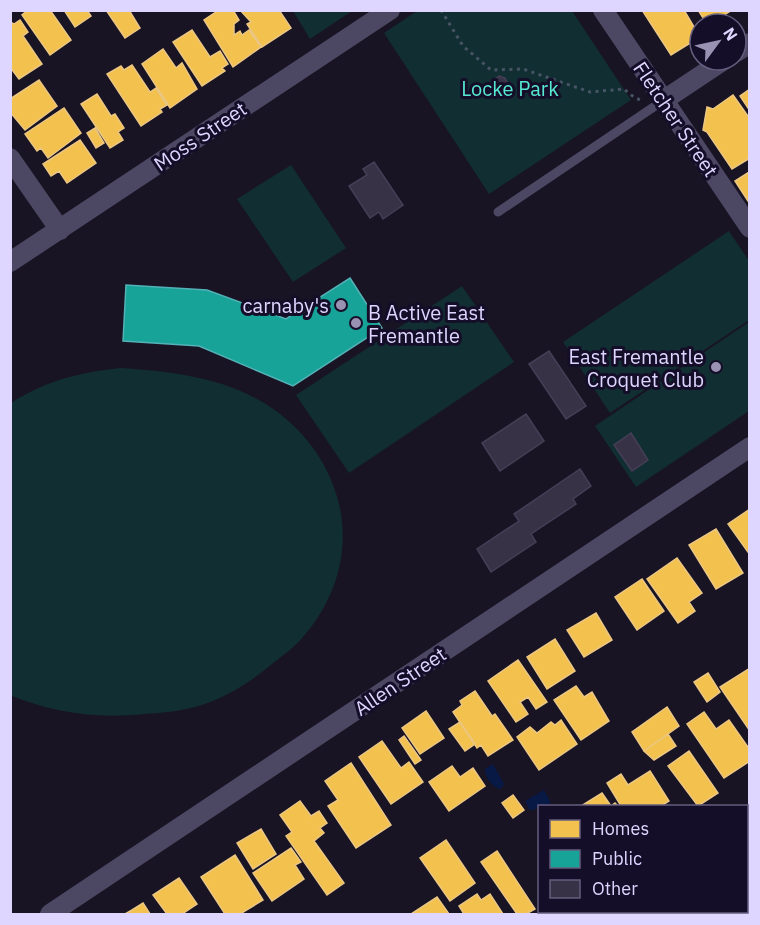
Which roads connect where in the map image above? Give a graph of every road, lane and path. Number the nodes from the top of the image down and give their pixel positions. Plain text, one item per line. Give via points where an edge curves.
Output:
1 (368, 10) edge
2 (390, 10) edge
3 (441, 10) edge
4 (603, 10) edge
5 (704, 72) edge
6 (655, 101) junction
7 (10, 158) edge
8 (498, 212) dead end
9 (57, 225) junction
10 (750, 228) edge
11 (10, 249) edge
12 (10, 262) edge
13 (750, 447) edge
14 (50, 915) edge

1 - 9 street, Moss Street
2 - 9 street, Moss Street
3 - 6 path via 463,46 492,70 523,69 590,92 624,89 635,98
4 - 6 street, Fletcher Street
5 - 6 street
6 - 8 lane
6 - 10 street, Fletcher Street
7 - 9 street
9 - 11 street, Moss Street
9 - 12 street, Moss Street
13 - 14 street, Allen Street

